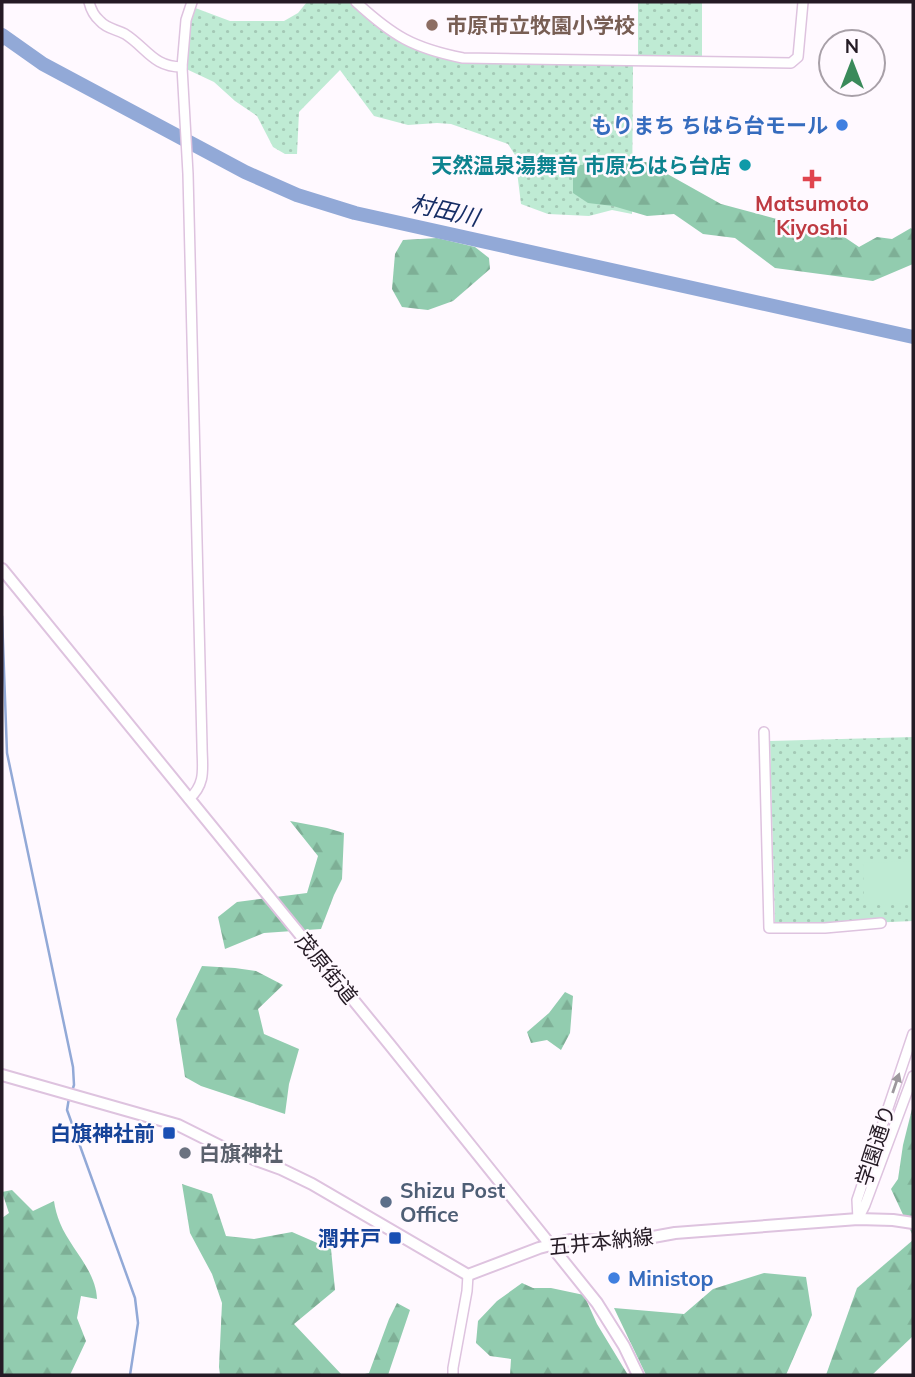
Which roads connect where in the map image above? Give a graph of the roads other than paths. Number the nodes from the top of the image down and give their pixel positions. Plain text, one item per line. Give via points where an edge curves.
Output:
1 (89, 2) edge
2 (192, 2) edge
3 (356, 2) edge
4 (803, 2) edge
5 (182, 67) junction
6 (2, 569) edge
7 (764, 732) dead end
8 (189, 799) junction
9 (881, 923) dead end
10 (913, 1034) edge
11 (2, 1075) edge
12 (913, 1076) edge
13 (858, 1219) junction
14 (913, 1223) edge
15 (550, 1245) junction
16 (468, 1275) junction
17 (453, 1375) edge
18 (638, 1375) edge

1 - 5 street via 107,28 122,32 158,61
2 - 5 street
3 - 4 street via 409,43 463,58 792,62 798,54
5 - 8 street via 202,745 201,786
6 - 8 main road, 茂原街道
7 - 9 street via 769,928
8 - 15 main road, 茂原街道
13 -> 10 street, 学園通り via 858,1200
11 - 16 main road via 178,1125 281,1169
12 - 13 street
13 - 14 main road, 五井本納線
13 - 15 main road, 五井本納線
15 - 16 main road, 五井本納線
15 - 18 main road, 茂原街道 via 597,1303
16 - 17 street

